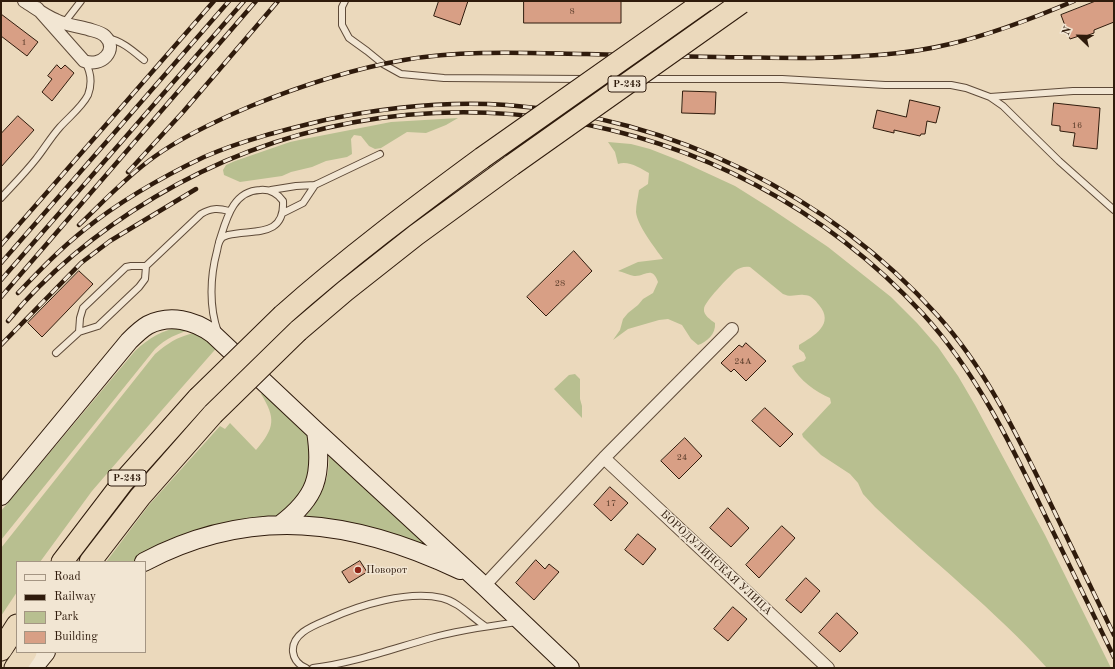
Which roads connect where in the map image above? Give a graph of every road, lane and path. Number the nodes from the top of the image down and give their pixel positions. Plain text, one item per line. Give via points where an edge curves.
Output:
1 (24, 1) edge
2 (81, 1) edge
3 (345, 1) edge
4 (705, 1) edge
5 (743, 2) edge
6 (37, 8) junction
7 (64, 23) junction
8 (107, 38) junction
9 (144, 60) dead end
10 (84, 61) junction
11 (607, 79) dead end
12 (623, 79) dead end
13 (1114, 91) edge
14 (990, 97) junction
15 (380, 154) dead end
16 (315, 185) junction
17 (271, 190) junction
18 (1, 198) edge
19 (1114, 210) edge
20 (229, 211) junction
21 (283, 213) junction
22 (219, 242) junction
23 (146, 266) junction
24 (732, 329) dead end
25 (79, 332) junction
26 (221, 341) junction
27 (56, 353) dead end
28 (316, 431) junction
29 (604, 458) junction
30 (1, 496) edge
31 (280, 525) junction
32 (63, 561) edge
33 (91, 561) edge
34 (146, 561) edge
35 (479, 582) junction
36 (522, 622) junction
37 (485, 626) junction
38 (16, 628) edge
39 (1, 650) edge
40 (25, 653) edge
41 (45, 653) edge
42 (15, 668) edge
43 (33, 668) edge
44 (306, 668) edge
45 (313, 668) edge
46 (570, 668) edge
47 (828, 668) edge

1 - 6 street
2 - 7 lane
3 - 11 lane via 342,7 342,24 349,38 383,64 401,74 452,78
4 - 32 highway, Р-243, bridge via 482,158 357,252 283,315 198,398 123,482
5 - 33 highway, Р-243, bridge via 416,234 298,331 213,414 140,497
6 - 7 street via 49,17
6 - 10 street
7 - 8 street via 97,31
8 - 9 lane via 117,40
8 - 10 street via 109,48 105,58 95,63
10 - 18 lane via 90,78 85,100
12 - 14 lane via 782,79 951,85
13 - 14 lane
14 - 19 lane
15 - 16 lane
16 - 17 lane
16 - 21 lane via 302,203
17 - 20 lane via 250,192 238,200
17 - 21 lane via 283,201
20 - 22 lane
20 - 23 lane via 208,209
21 - 22 lane via 278,223 269,229 228,235
22 - 26 lane via 212,288 216,326
23 - 25 lane via 144,279 139,287 98,326
23 - 25 lane via 126,267 87,304 81,313
24 - 29 street
25 - 27 lane
26 - 28 main road
26 - 30 main road via 205,328 181,320 158,322 139,331
28 - 31 main road via 319,457 314,488 303,506
28 - 35 main road
29 - 35 street
29 - 47 street, БОРОДУЛИНСКАЯ УЛИЦА
31 - 34 main road via 244,528 200,538
31 - 35 main road via 302,525 368,535 411,549
35 - 36 main road
36 - 37 lane
36 - 46 main road
37 - 44 lane via 454,603 440,598 406,597 380,601 341,613 314,625 300,635 294,644 293,652 298,663
37 - 45 lane
38 - 39 highway
40 - 42 highway
41 - 43 main road

